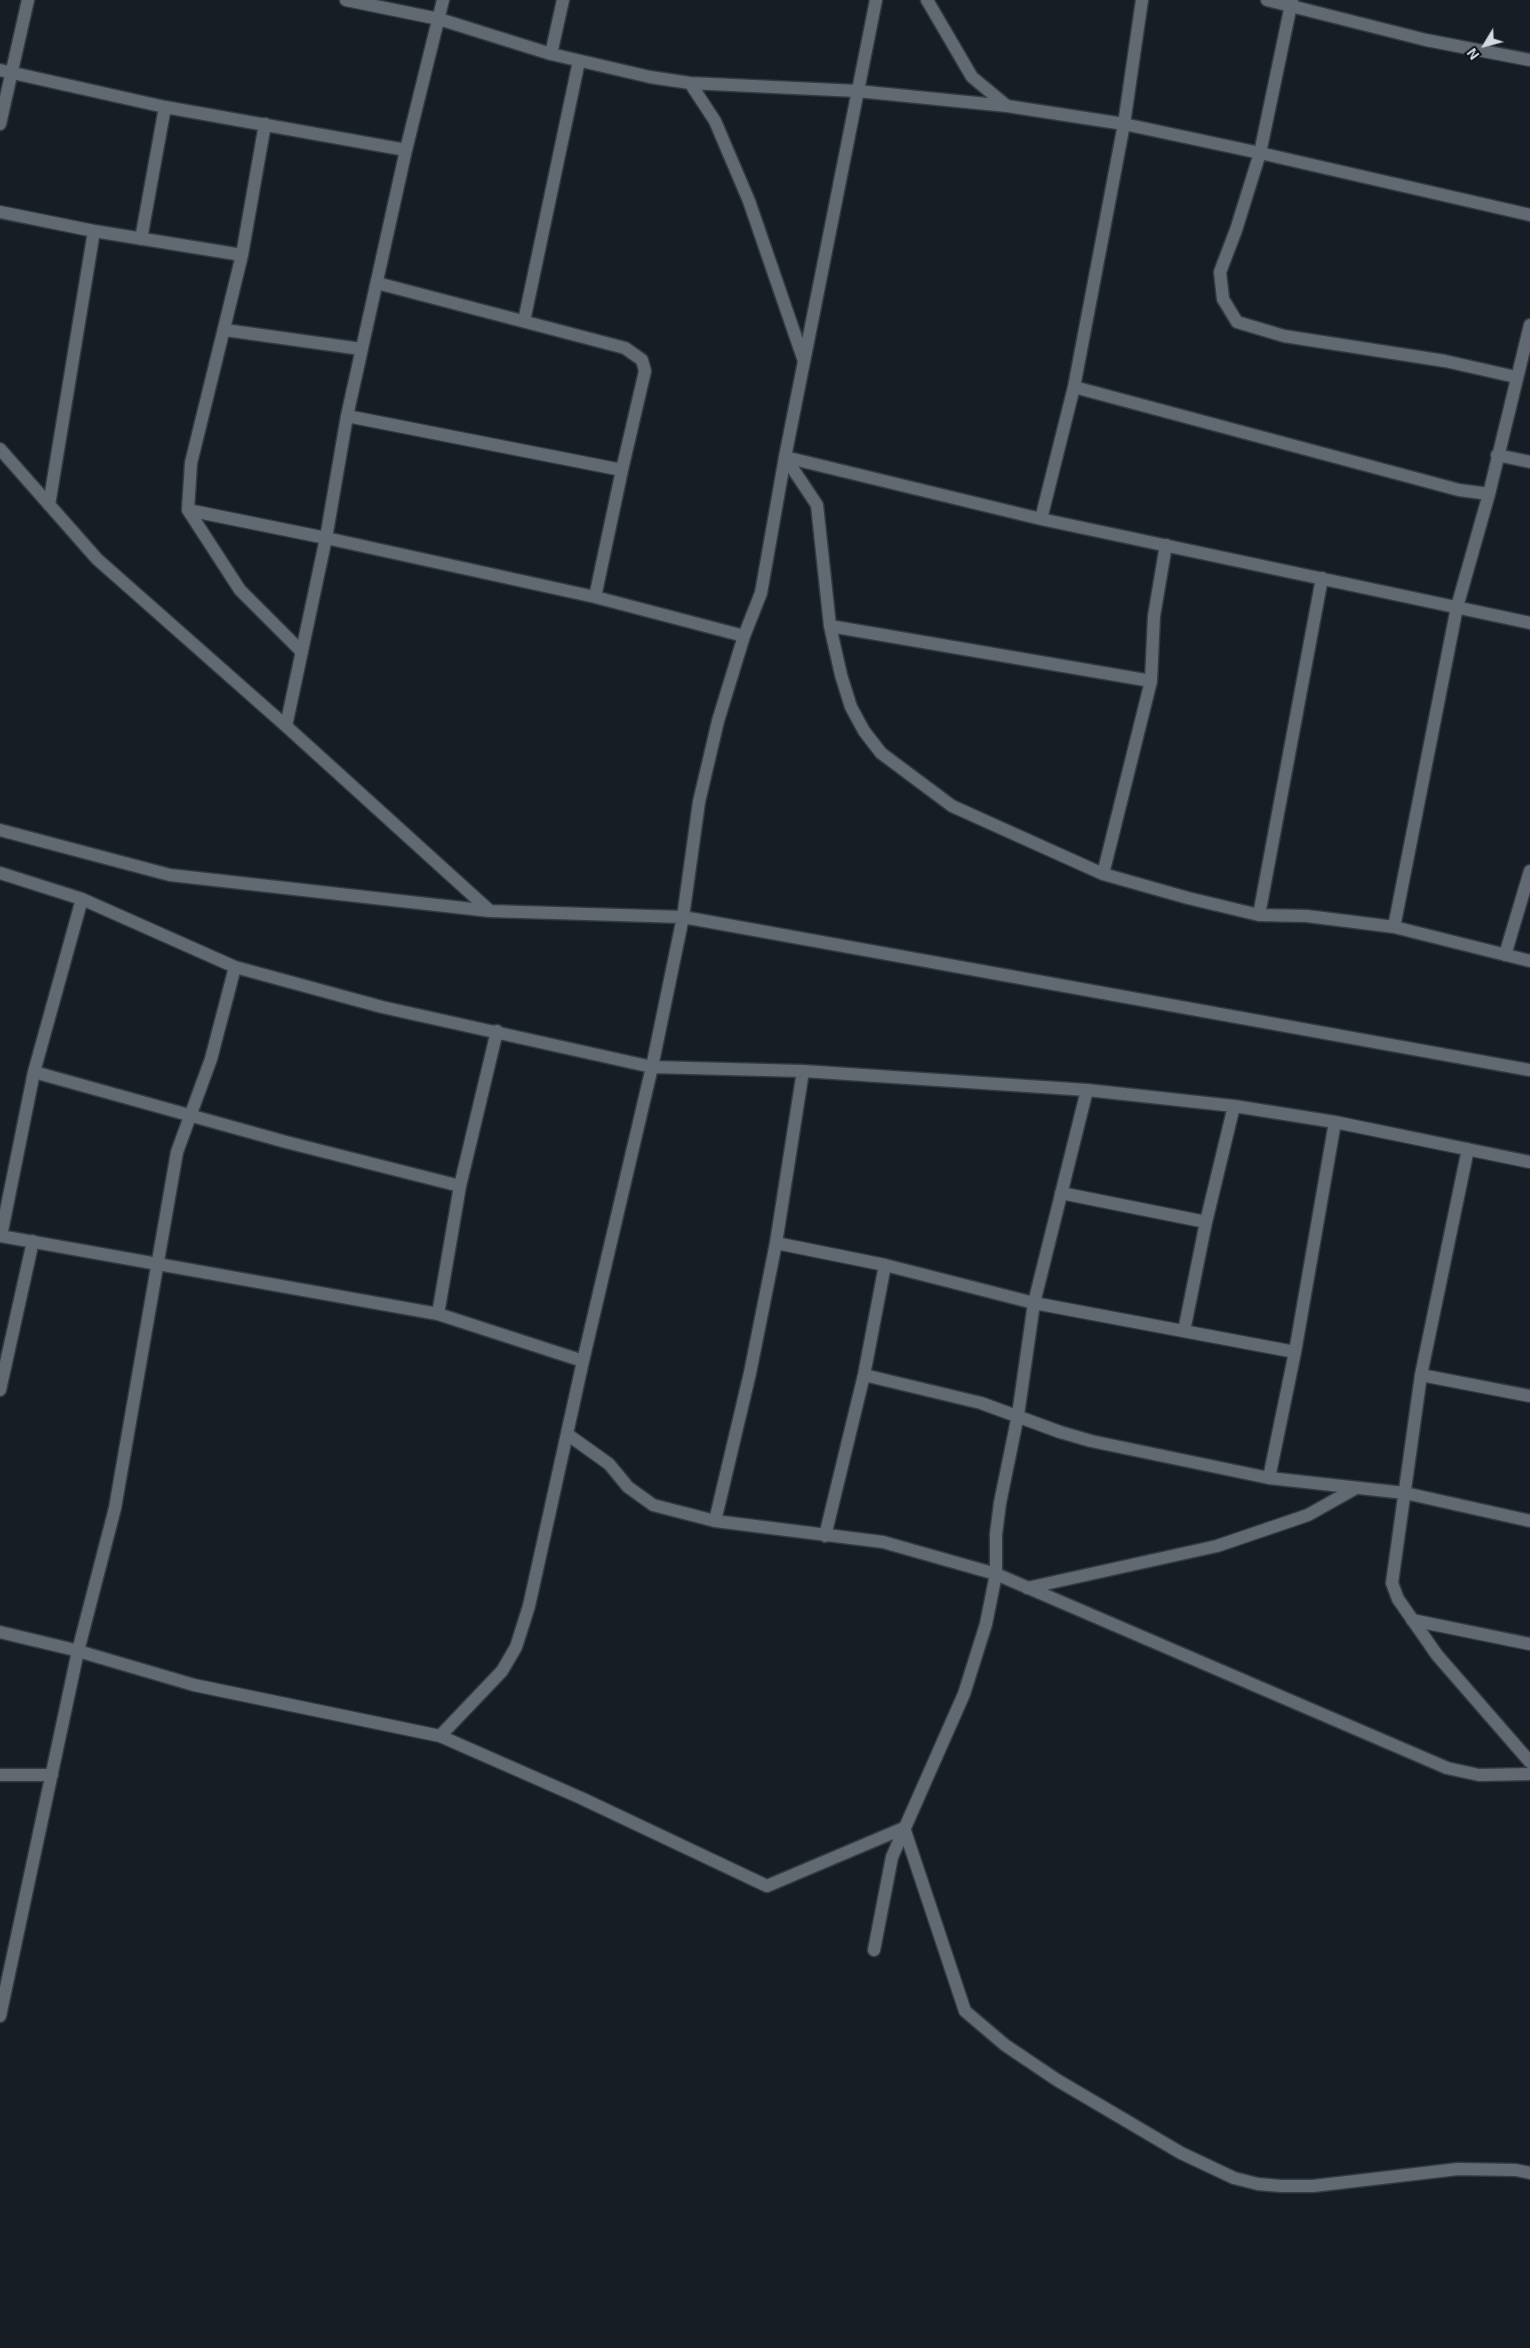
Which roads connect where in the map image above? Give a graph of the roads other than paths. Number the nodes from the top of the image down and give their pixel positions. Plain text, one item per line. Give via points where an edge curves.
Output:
1 (28, 0) edge
2 (346, 0) edge
3 (443, 0) edge
4 (563, 0) edge
5 (876, 0) edge
6 (927, 0) edge
7 (1142, 0) edge
8 (1267, 0) edge
9 (1292, 3) edge
10 (439, 19) junction
11 (551, 54) junction
12 (1530, 60) edge
13 (579, 61) junction
14 (0, 70) edge
15 (13, 71) junction
16 (690, 83) junction
17 (857, 91) junction
18 (1007, 106) junction
19 (165, 107) junction
20 (0, 124) edge
21 (265, 124) junction
22 (1124, 124) junction
23 (406, 150) junction
24 (1260, 153) junction
25 (0, 212) edge
26 (1530, 216) edge
27 (94, 231) junction
28 (141, 239) junction
29 (242, 255) junction
30 (377, 283) junction
31 (524, 322) junction
32 (1530, 325) edge
33 (225, 330) junction
34 (1527, 348) edge
35 (361, 349) junction
36 (804, 361) junction
37 (1516, 377) junction
38 (1074, 387) junction
39 (347, 416) junction
40 (0, 449) edge
41 (1497, 456) junction
42 (785, 457) junction
43 (1530, 462) edge
44 (622, 470) junction
45 (1489, 494) junction
46 (49, 505) junction
47 (188, 510) junction
48 (1041, 519) junction
49 (326, 538) junction
50 (1166, 545) junction
51 (1322, 578) junction
52 (595, 597) junction
53 (1457, 607) junction
54 (1530, 623) edge
55 (830, 626) junction
56 (744, 636) junction
57 (302, 652) junction
58 (1151, 681) junction
59 (286, 726) junction
60 (0, 830) edge
61 (1530, 871) edge
62 (0, 873) edge
63 (1103, 874) junction
64 (82, 899) junction
65 (490, 911) junction
66 (1259, 915) junction
67 (683, 917) junction
68 (1394, 927) junction
69 (1505, 955) junction
70 (1530, 961) edge
71 (235, 967) junction
72 (497, 1031) junction
73 (652, 1067) junction
74 (1530, 1070) edge
75 (803, 1071) junction
76 (34, 1072) junction
77 (1087, 1090) junction
78 (1234, 1106) junction
79 (189, 1115) junction
80 (1335, 1122) junction
81 (1468, 1149) junction
82 (1530, 1162) edge
83 (460, 1186) junction
84 (1061, 1193) junction
85 (1206, 1222) junction
86 (1, 1236) edge
87 (33, 1241) junction
88 (776, 1243) junction
89 (158, 1263) junction
90 (885, 1265) junction
91 (1034, 1303) junction
92 (438, 1314) junction
93 (1184, 1331) junction
94 (1295, 1352) junction
95 (583, 1361) junction
96 (1421, 1375) junction
97 (864, 1376) junction
98 (0, 1390) edge
99 (1530, 1396) edge
100 (1018, 1415) junction
101 (567, 1434) junction
102 (1269, 1478) junction
103 (1356, 1488) junction
104 (1405, 1494) junction
105 (715, 1521) junction
106 (1530, 1521) edge
107 (825, 1536) junction
108 (996, 1574) junction
109 (1027, 1588) junction
110 (1412, 1620) junction
111 (0, 1632) edge
112 (1530, 1644) edge
113 (78, 1651) junction
114 (440, 1736) junction
115 (1530, 1762) edge
116 (1530, 1774) edge
117 (0, 1775) edge
118 (52, 1775) junction
119 (904, 1828) junction
120 (874, 1950) dead end
121 (0, 2016) edge
122 (1530, 2173) edge

1 - 15 street
2 - 10 street
3 - 10 street
4 - 11 street
5 - 17 street
6 - 18 street via 972,77
7 - 22 street
8 - 9 street
9 - 12 street via 1426,40
9 - 24 street
10 - 11 street
10 - 23 street
11 - 13 street
13 - 16 street
13 - 31 street
14 - 15 street
15 - 19 street
15 - 20 street
16 - 17 street
16 - 36 street via 715,121 749,201
17 - 18 street
17 - 36 street
18 - 22 street
19 - 21 street
19 - 28 street
21 - 23 street
21 - 29 street
22 - 24 street
22 - 38 street
23 - 30 street
24 - 26 street
24 - 37 street via 1220,272 1223,299 1237,322 1284,336
25 - 27 street
27 - 28 street
27 - 46 street
28 - 29 street
29 - 33 street
30 - 31 street
30 - 35 street
31 - 44 street via 625,348 642,360 645,372
32 - 34 street
33 - 35 street
33 - 47 street via 191,463
34 - 37 street
35 - 39 street
36 - 42 street
37 - 41 street
38 - 45 street via 1459,490
38 - 48 street
39 - 44 street
39 - 49 street
40 - 46 street
41 - 43 street
41 - 45 street
42 - 48 street
42 - 55 street via 817,505
42 - 56 street via 761,593
44 - 52 street
45 - 53 street
46 - 59 street via 97,559
47 - 49 street
47 - 57 street via 240,590
48 - 50 street
49 - 52 street
49 - 57 street
50 - 51 street
50 - 58 street via 1154,616
51 - 53 street
51 - 66 street
52 - 56 street
53 - 54 street
53 - 68 street
55 - 58 street
55 - 63 street via 851,707 881,754 952,806
56 - 67 street via 718,721 699,802
57 - 59 street
58 - 63 street
59 - 65 street
60 - 65 street via 170,875
61 - 69 street
62 - 64 street
63 - 66 street
64 - 71 street
64 - 76 street
65 - 67 street
66 - 68 street via 1307,916
67 - 73 street
67 - 74 street
68 - 69 street
69 - 70 street
71 - 72 street via 382,1007
71 - 79 street via 211,1059
72 - 73 street
72 - 83 street
73 - 75 street
73 - 95 street
75 - 77 street
75 - 88 street
76 - 79 street
76 - 86 street
77 - 78 street
77 - 84 street
78 - 80 street
78 - 85 street
79 - 83 street
79 - 89 street via 170,1184
80 - 81 street
80 - 94 street
81 - 82 street
81 - 96 street
83 - 92 street
84 - 85 street
84 - 91 street
85 - 93 street
86 - 87 street
87 - 89 street
87 - 98 street
88 - 90 street
88 - 105 street
89 - 92 street
89 - 113 street via 115,1508
90 - 91 street
90 - 97 street
91 - 93 street
91 - 100 street
92 - 95 street
93 - 94 street
94 - 102 street
95 - 101 street
96 - 99 street
96 - 104 street
97 - 100 street via 982,1403
97 - 107 street
100 - 102 street via 1091,1441
100 - 108 street via 1000,1503
101 - 105 street via 609,1464 628,1487 653,1504
101 - 114 street via 529,1606 516,1647 502,1671
102 - 103 street
103 - 104 street
103 - 109 street via 1308,1515 1217,1546
104 - 106 street
104 - 110 street via 1392,1583
105 - 107 street
107 - 108 street via 883,1542
108 - 109 street
108 - 119 street via 986,1624 964,1694
109 - 116 street via 1447,1768 1479,1775
110 - 112 street
110 - 115 street via 1437,1655
111 - 113 street
113 - 114 street via 194,1685
113 - 118 street
114 - 119 street via 767,1886
117 - 118 street
118 - 121 street
119 - 120 street via 892,1858
119 - 122 street via 965,2012 1057,2080 1181,2152 1234,2178 1281,2186 1313,2186 1458,2169

